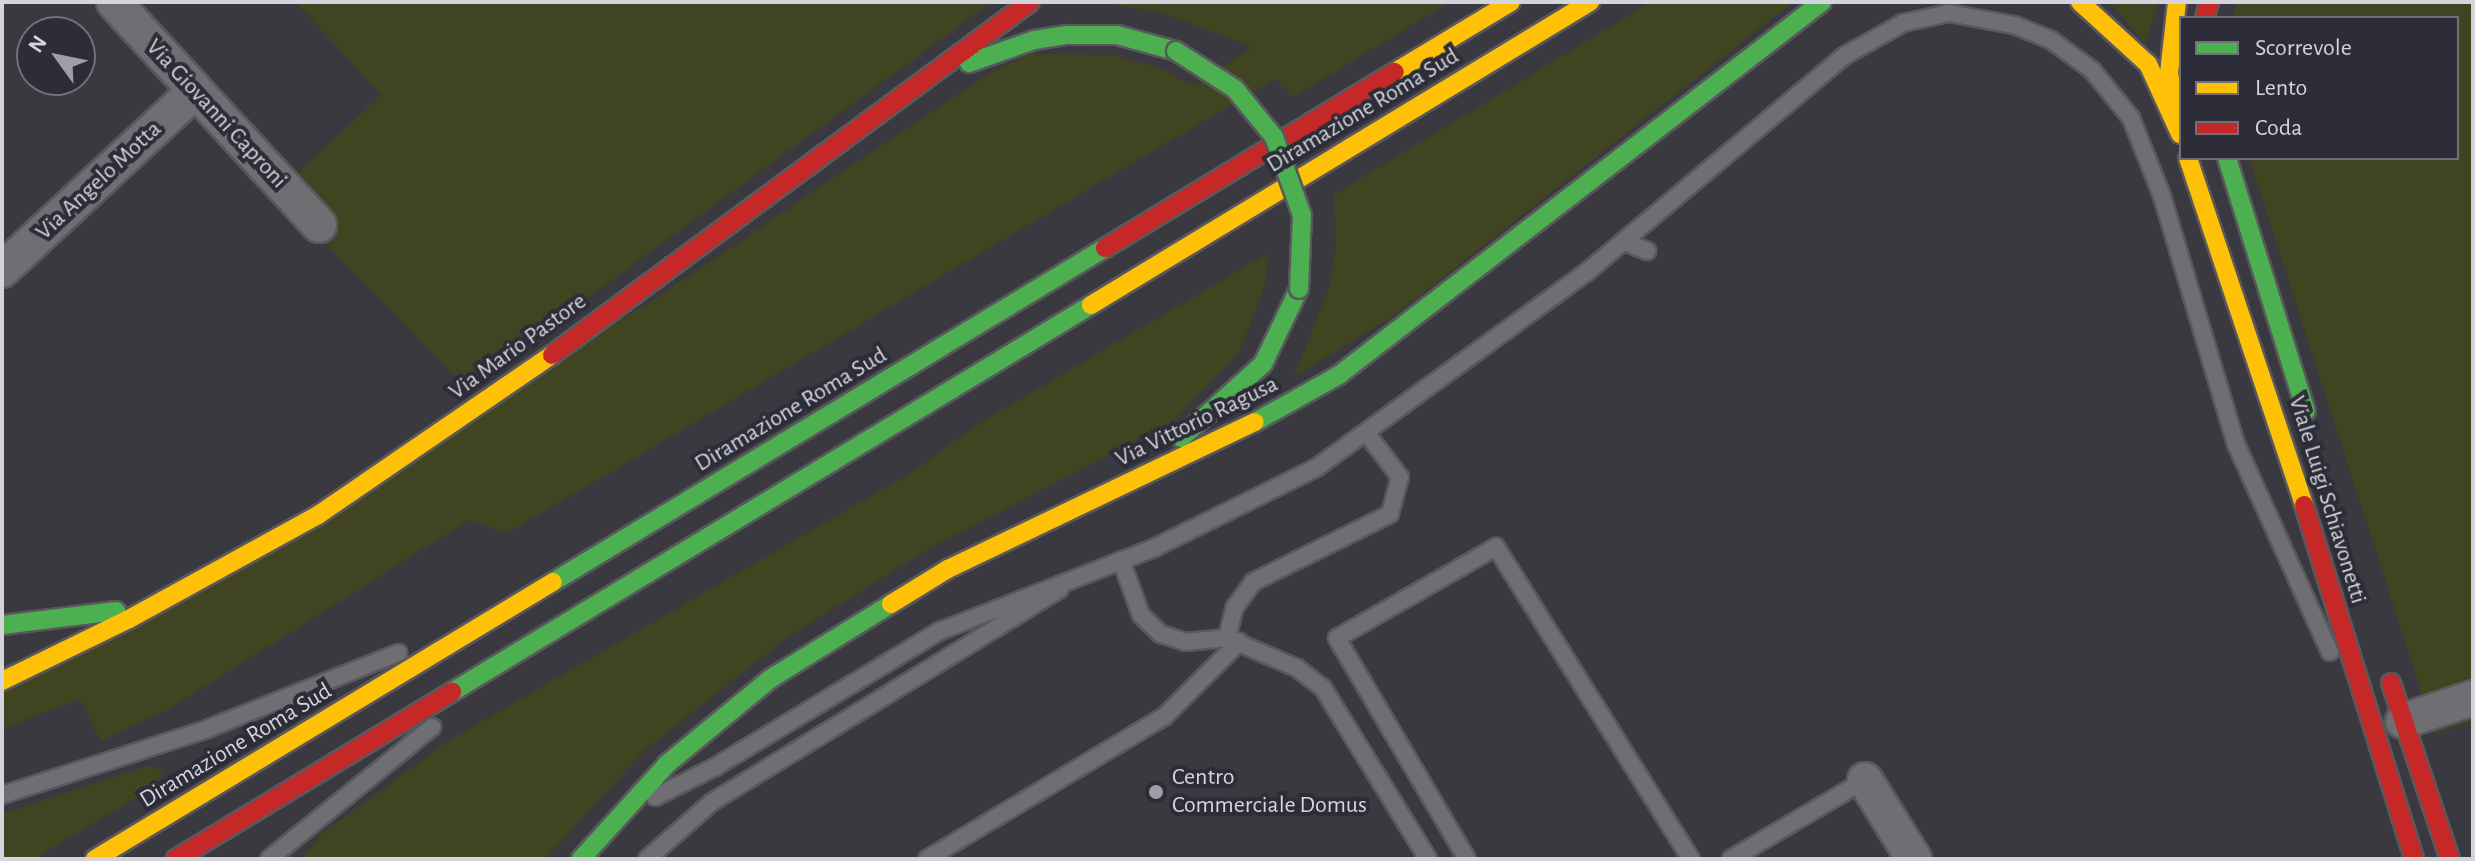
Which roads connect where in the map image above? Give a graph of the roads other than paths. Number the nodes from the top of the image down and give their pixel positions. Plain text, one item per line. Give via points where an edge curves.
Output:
1 (114, 2) edge
2 (1030, 2) edge
3 (1511, 2) edge
4 (1590, 2) edge
5 (1822, 2) edge
6 (2080, 2) edge
7 (2177, 2) edge
8 (195, 91) junction
9 (880, 111) junction
10 (2179, 130) edge
11 (2179, 134) edge
12 (2189, 160) edge
13 (2228, 160) edge
14 (319, 225) dead end
15 (1625, 242) junction
16 (1647, 251) dead end
17 (2, 270) edge
18 (2313, 432) dead end
19 (1367, 434) junction
20 (1090, 502) junction
21 (621, 541) junction
22 (1121, 560) junction
23 (1073, 579) junction
24 (190, 586) junction
25 (567, 622) junction
26 (2, 625) edge
27 (1233, 640) junction
28 (2384, 660) dead end
29 (2, 681) edge
30 (2473, 698) edge
31 (2403, 721) junction
32 (2389, 778) junction
33 (1865, 780) joint
34 (2, 795) edge
35 (624, 811) junction
36 (95, 859) edge
37 (176, 859) edge
38 (269, 859) edge
39 (581, 859) edge
40 (647, 859) edge
41 (927, 859) edge
42 (1428, 859) edge
43 (1467, 859) edge
44 (1691, 859) edge
45 (1731, 859) edge
46 (1914, 859) edge
47 (2414, 859) edge
48 (2450, 859) edge

1 - 8 street, Via Giovanni Caproni
2 - 9 main road, Via Mario Pastore
3 - 21 main road, Diramazione Roma Sud
4 - 25 main road, Diramazione Roma Sud
5 - 20 main road, Via Vittorio Ragusa via 1366,357 1267,416
6 - 11 main road via 2148,64
7 - 10 main road via 2169,73
8 - 14 street, Via Giovanni Caproni
8 - 17 street, Via Angelo Motta
9 - 20 main road, bridge via 973,61 1051,37 1117,35 1176,51 1228,84 1274,137 1302,215 1304,262 1299,289 1273,347 1213,414
9 - 24 main road, Via Mario Pastore via 517,380 318,515
12 - 32 main road, Viale Luigi Schiavonetti via 2267,386
13 - 18 main road, Viale Luigi Schiavonetti
15 - 16 lane
15 - 19 lane
15 - 32 lane via 1836,63 1903,23 1949,13 1978,16 2014,25 2071,52 2112,91 2144,143 2236,444
19 - 22 lane via 1265,497
19 - 27 lane via 1400,477 1390,514 1253,582 1235,607
20 - 35 main road, Via Vittorio Ragusa via 948,569 810,652 706,728
21 - 34 lane via 467,624 378,662 207,729
21 - 36 main road, Diramazione Roma Sud
22 - 23 lane
22 - 27 lane via 1136,605 1153,629 1185,642
23 - 35 lane via 940,631 715,767
23 - 40 lane via 998,632 712,802
24 - 26 main road via 108,613
24 - 29 main road, Via Mario Pastore
25 - 37 main road, Diramazione Roma Sud
25 - 38 lane via 306,824
27 - 41 lane via 1191,695 1158,721
27 - 42 lane via 1297,668 1323,688
28 - 31 main road
30 - 31 street
31 - 48 main road
32 - 47 main road, Viale Luigi Schiavonetti
33 - 45 lane
33 - 46 street
35 - 39 main road, Via Vittorio Ragusa
43 - 44 lane via 1337,638 1496,547

